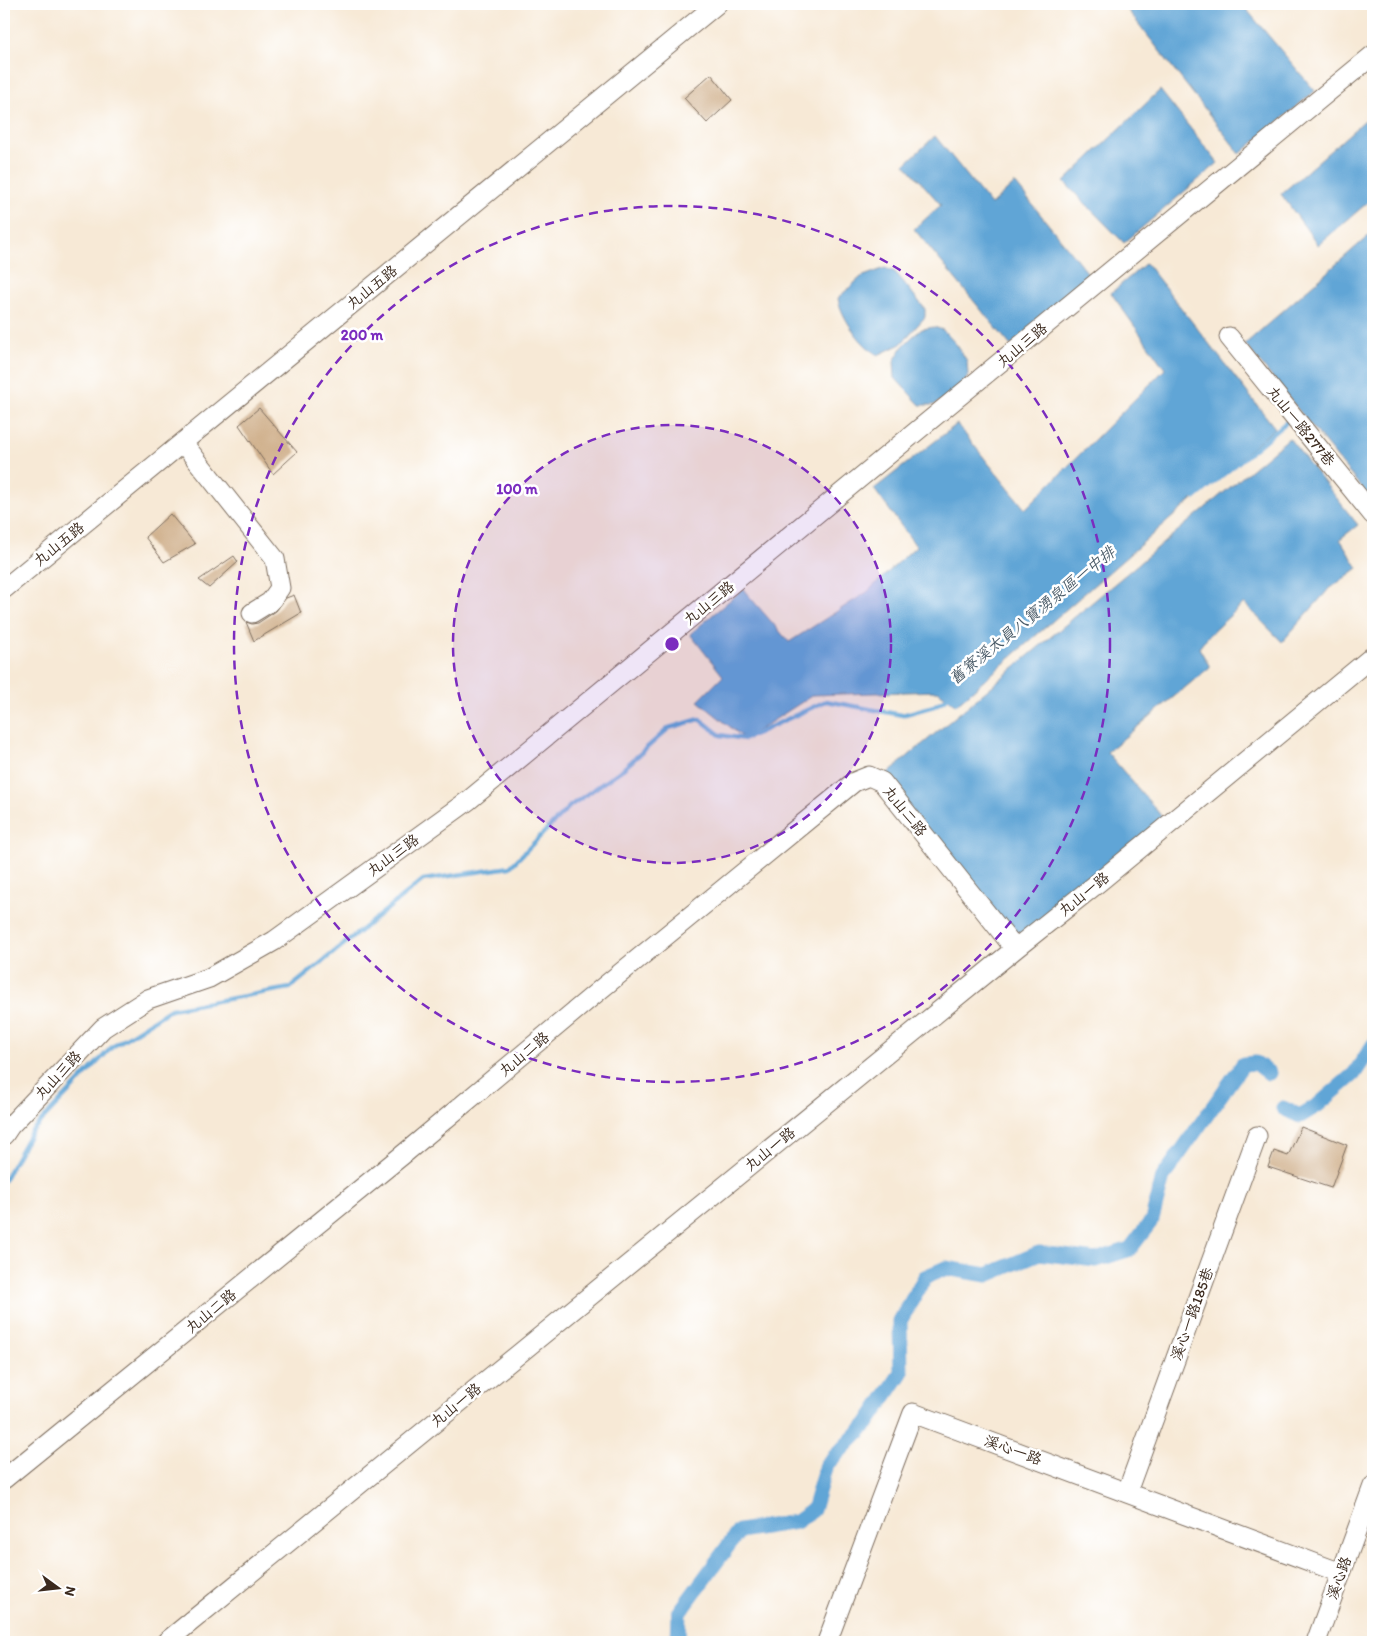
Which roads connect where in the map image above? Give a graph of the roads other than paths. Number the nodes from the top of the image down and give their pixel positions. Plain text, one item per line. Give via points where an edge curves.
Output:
1 (717, 4) edge
2 (1373, 55) edge
3 (1229, 337) dead end
4 (183, 443) junction
5 (1373, 515) edge
6 (4, 590) edge
7 (252, 613) dead end
8 (1373, 656) edge
9 (1015, 949) junction
10 (4, 1135) edge
11 (1257, 1136) dead end
12 (4, 1479) edge
13 (1373, 1486) edge
14 (1127, 1492) junction
15 (1341, 1573) junction
16 (166, 1642) edge
17 (828, 1642) edge
18 (1316, 1642) edge

1 - 4 street, 丸山五路
2 - 10 street, 丸山三路 via 469,800 274,942 209,978 148,999 103,1028
3 - 5 street, 丸山一路277巷
4 - 6 street, 丸山五路
4 - 7 street via 275,559 280,588 270,602
8 - 9 street, 丸山一路
9 - 12 street, 丸山二路 via 882,782 869,776 854,782
9 - 16 street, 丸山一路
11 - 14 street, 溪心一路185巷
13 - 15 street, 溪心路
14 - 15 street, 溪心一路
14 - 17 street, 溪心一路 via 913,1413
15 - 18 street, 溪心路

